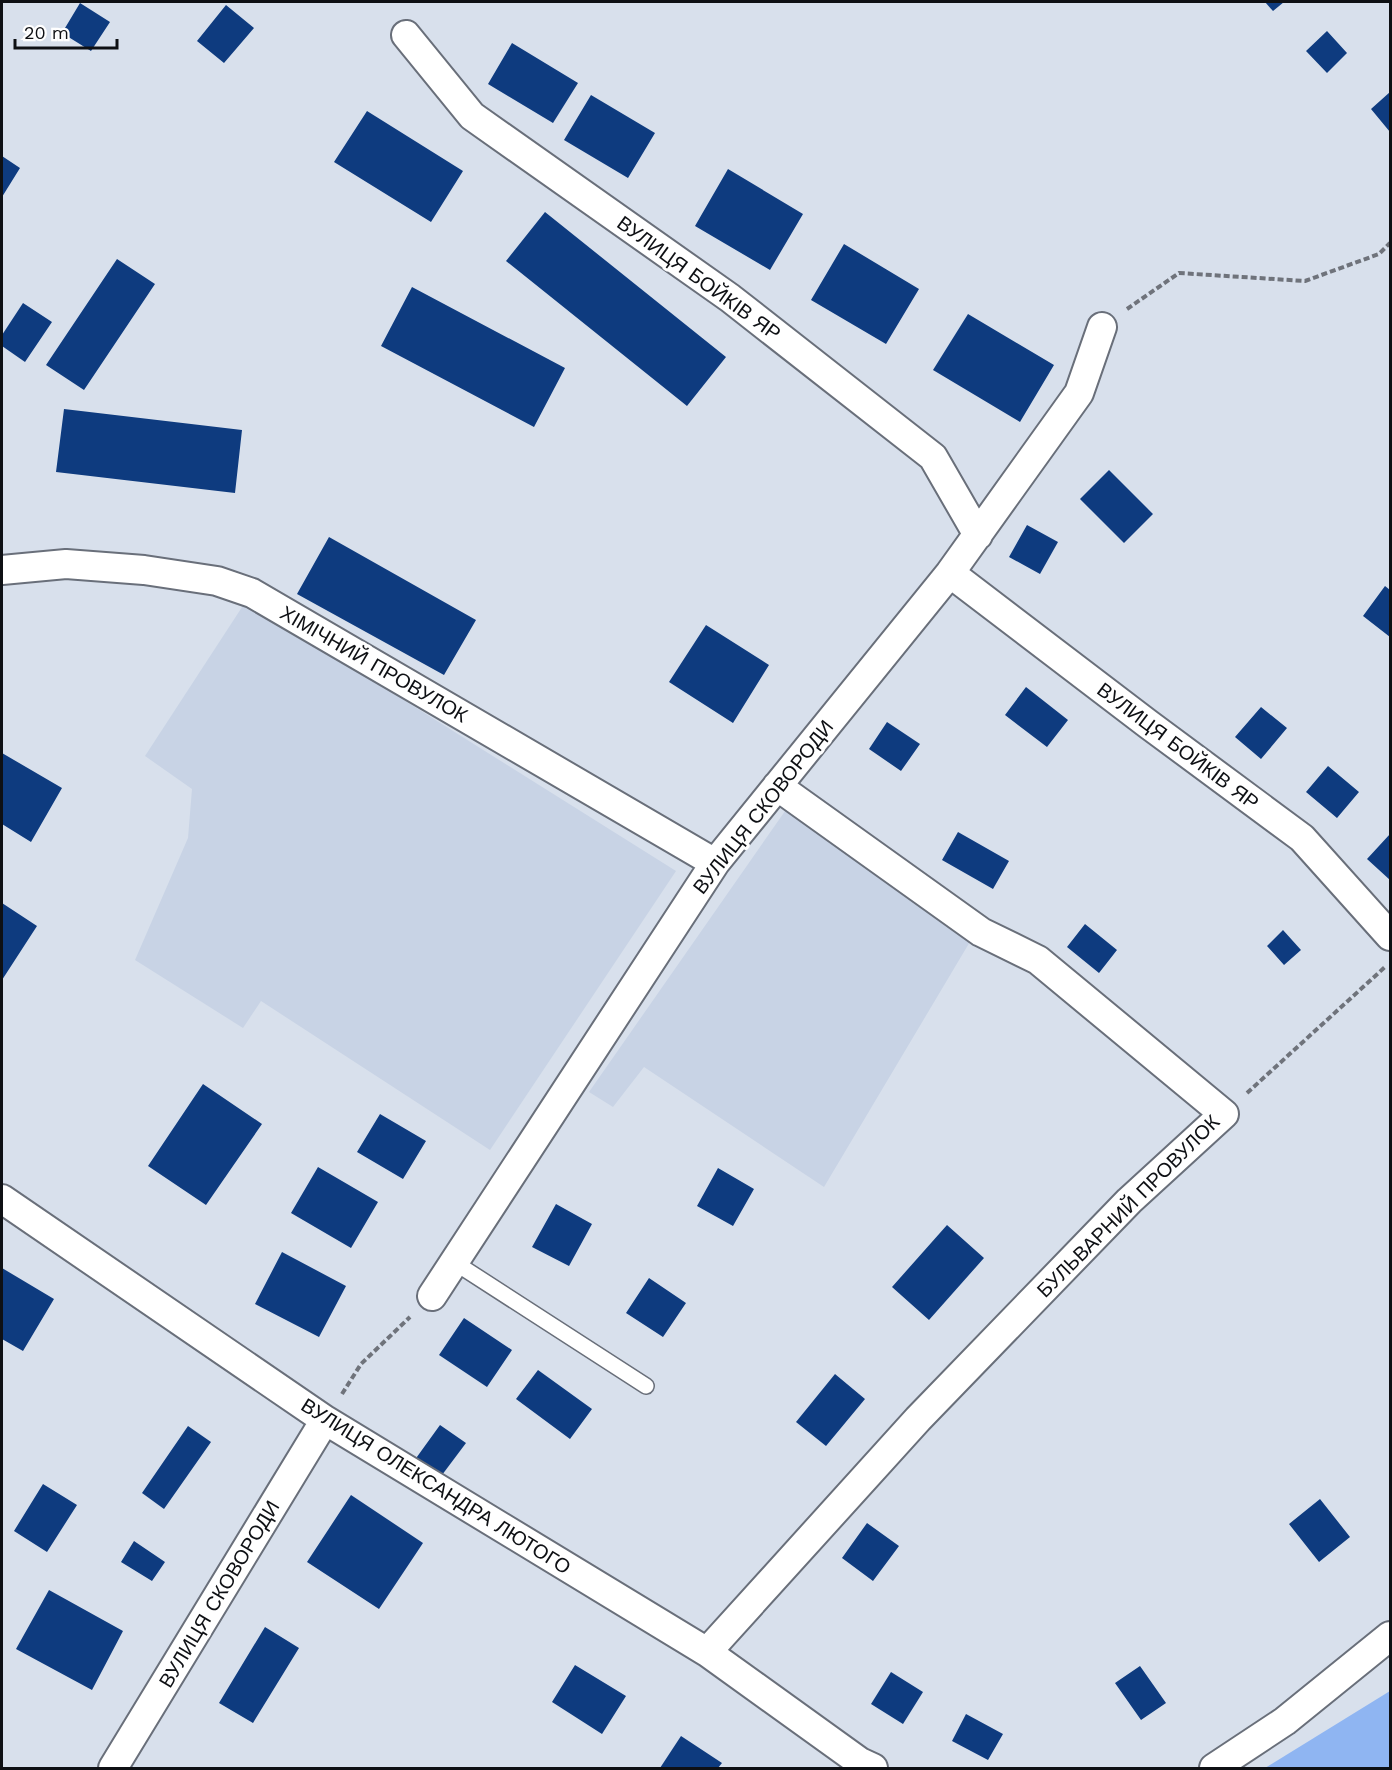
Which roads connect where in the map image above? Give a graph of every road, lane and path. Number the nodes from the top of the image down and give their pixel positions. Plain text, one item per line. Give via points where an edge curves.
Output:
1 (406, 36) dead end
2 (1390, 243) edge
3 (1102, 327) joint
4 (978, 535) junction
5 (2, 570) edge
6 (950, 573) junction
7 (777, 786) junction
8 (715, 863) junction
9 (1390, 936) edge
10 (1390, 962) edge
11 (1224, 1114) junction
12 (2, 1199) edge
13 (454, 1262) junction
14 (432, 1296) joint
15 (361, 1364) dead end
16 (646, 1386) dead end
17 (325, 1420) junction
18 (1390, 1636) edge
19 (707, 1652) junction
20 (113, 1768) edge
21 (873, 1768) edge
22 (1214, 1768) edge

1 - 4 street, ВУЛИЦЯ БОЙКІВ ЯР via 472,116 730,298 933,457
2 - 3 path via 1379,254 1305,281 1179,273
3 - 4 street, ВУЛИЦЯ СКОВОРОДИ via 1079,393
4 - 6 street, ВУЛИЦЯ СКОВОРОДИ
5 - 8 street, ХІМІЧНИЙ ПРОВУЛОК via 66,564 144,570 217,581 252,593
6 - 7 street, ВУЛИЦЯ СКОВОРОДИ
6 - 9 street, ВУЛИЦЯ БОЙКІВ ЯР via 1302,838
7 - 8 street, ВУЛИЦЯ СКОВОРОДИ
7 - 11 street, БУЛЬВАРНИЙ ПРОВУЛОК via 981,932 1038,960
8 - 13 street, ВУЛИЦЯ СКОВОРОДИ
10 - 11 path
11 - 19 street, БУЛЬВАРНИЙ ПРОВУЛОК via 1129,1201 918,1419
12 - 17 street, ВУЛИЦЯ ОЛЕКСАНДРА ЛЮТОГО
13 - 14 street, ВУЛИЦЯ СКОВОРОДИ
13 - 16 lane
14 - 15 path
17 - 19 street, ВУЛИЦЯ ОЛЕКСАНДРА ЛЮТОГО
17 - 20 street, ВУЛИЦЯ СКОВОРОДИ
18 - 22 street via 1285,1721
19 - 21 street, ВУЛИЦЯ ОЛЕКСАНДРА ЛЮТОГО

